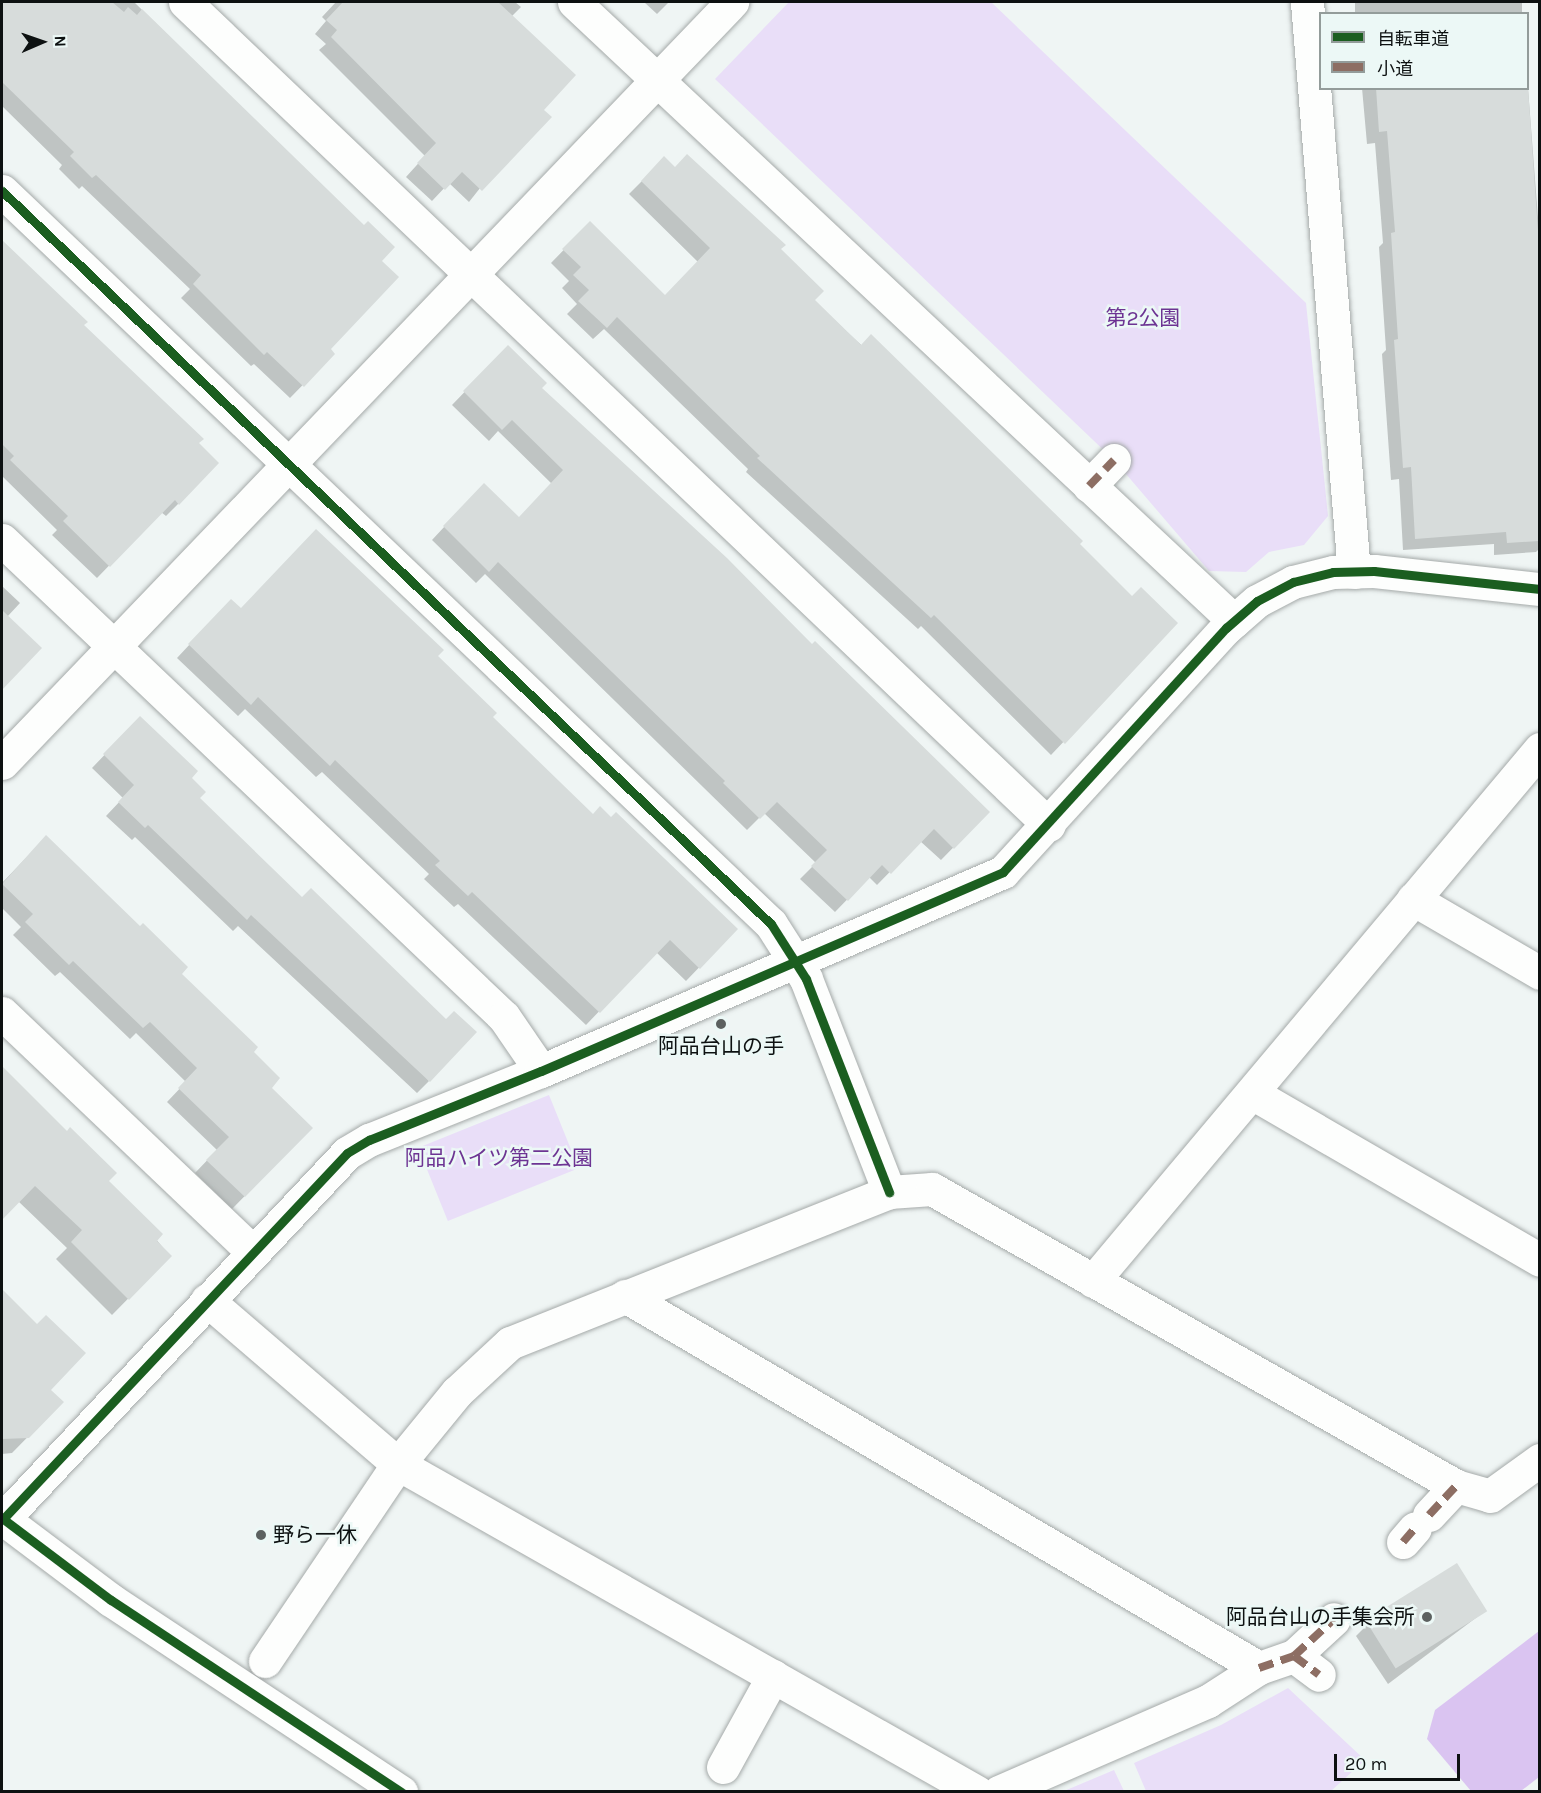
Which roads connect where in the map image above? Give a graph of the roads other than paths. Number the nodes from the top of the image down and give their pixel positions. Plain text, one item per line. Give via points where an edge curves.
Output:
1 (185, 2) edge
2 (574, 2) edge
3 (732, 2) edge
4 (1307, 2) edge
5 (656, 80) junction
6 (2, 191) edge
7 (471, 274) junction
8 (1114, 460) dead end
9 (288, 464) junction
10 (1089, 486) junction
11 (2, 540) edge
12 (1354, 572) junction
13 (1539, 589) edge
14 (1234, 621) junction
15 (114, 646) junction
16 (1539, 749) edge
17 (2, 764) edge
18 (1049, 825) junction
19 (1413, 899) junction
20 (797, 961) junction
21 (1539, 973) edge
22 (2, 1013) edge
23 (541, 1071) junction
24 (1252, 1093) junction
25 (889, 1192) junction
26 (253, 1252) junction
27 (1539, 1260) edge
28 (1093, 1281) junction
29 (625, 1296) junction
30 (207, 1300) junction
31 (1539, 1460) edge
32 (398, 1464) junction
33 (1456, 1486) junction
34 (2, 1518) edge
35 (1416, 1528) dead end
36 (1334, 1619) dead end
37 (265, 1661) dead end
38 (1259, 1668) junction
39 (773, 1676) junction
40 (723, 1767) dead end
41 (401, 1791) edge
42 (977, 1791) edge
43 (999, 1791) edge

1 - 7 street
2 - 5 street
3 - 5 street
4 - 12 street
5 - 7 street
5 - 10 street
6 - 9 street
7 - 9 street
7 - 18 street
8 - 10 street
9 - 15 street
9 - 20 street via 763,916
10 - 14 street
11 - 15 street
12 - 13 street
12 - 14 street via 1333,572 1293,582 1257,601
14 - 18 street
15 - 17 street
15 - 23 street via 504,1017
16 - 19 street
18 - 20 street via 1003,872
19 - 21 street
19 - 24 street
20 - 23 street
20 - 25 street
22 - 26 street
23 - 26 street via 358,1146
24 - 27 street
24 - 28 street
25 - 28 street via 932,1189
25 - 29 street
26 - 30 street
28 - 33 street
29 - 32 street via 510,1343 457,1392
29 - 38 street
30 - 32 street
30 - 34 street
31 - 33 street via 1490,1496
32 - 37 street
32 - 39 street
33 - 35 street
34 - 41 street via 111,1600
36 - 38 street via 1307,1666
38 - 43 street via 1208,1701
39 - 40 street
39 - 42 street

